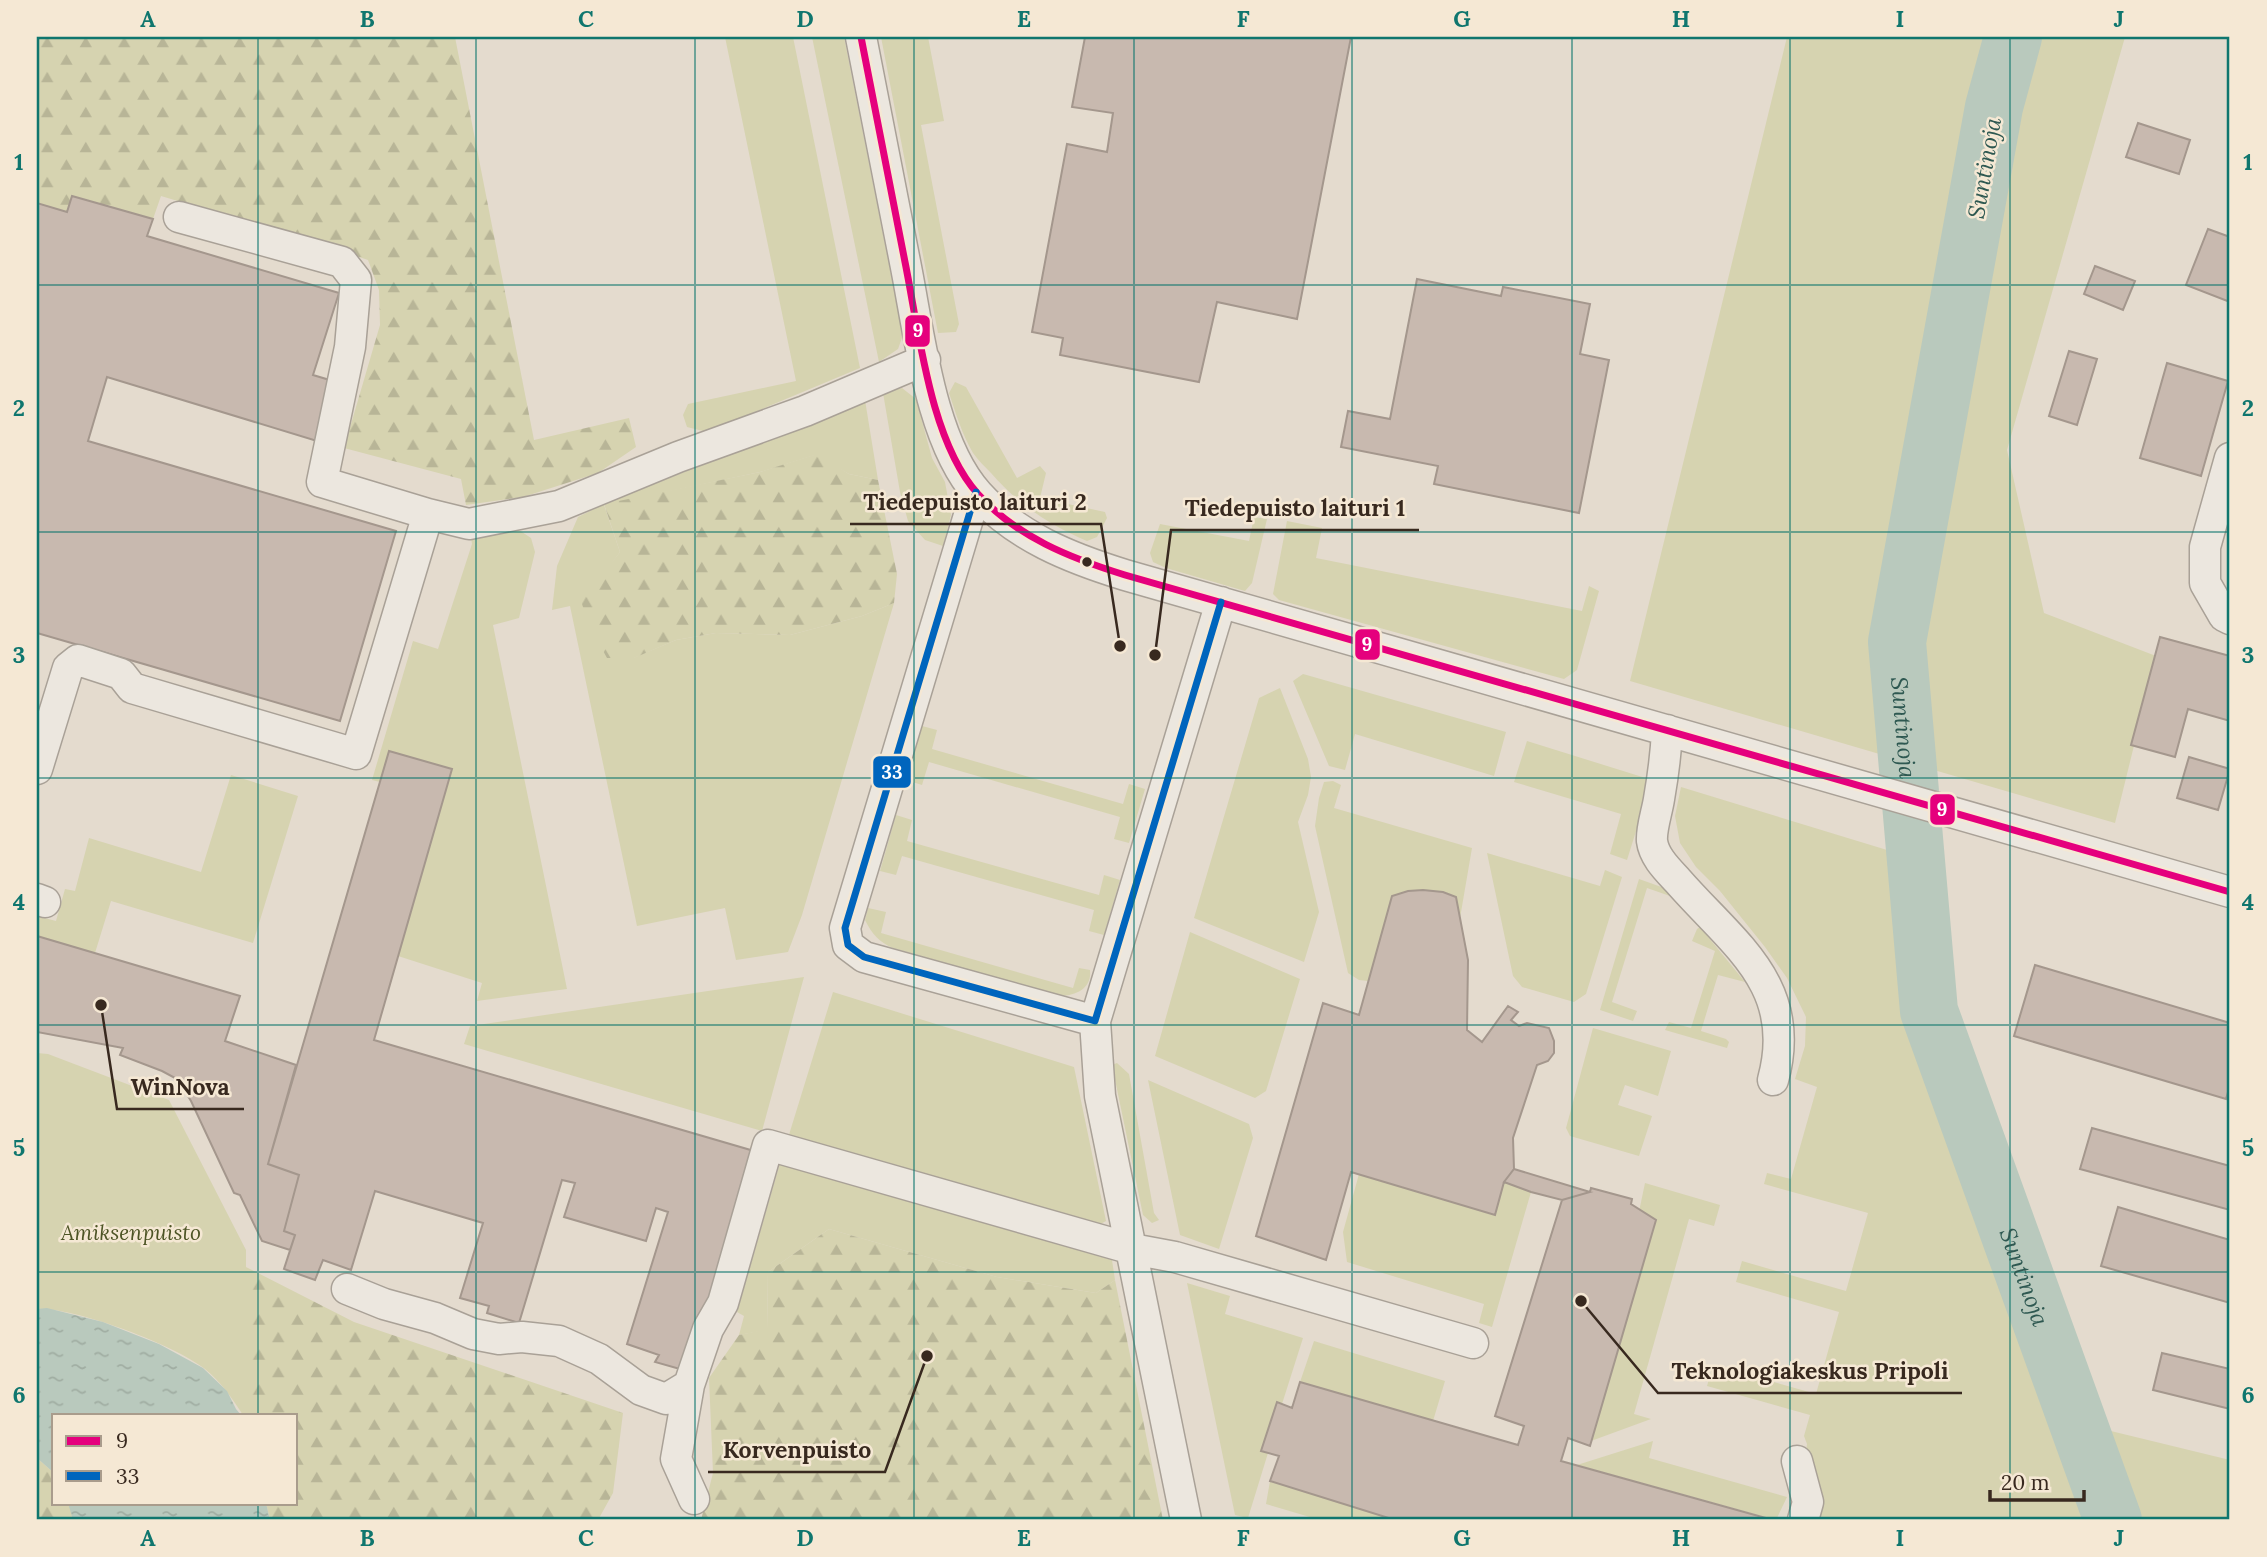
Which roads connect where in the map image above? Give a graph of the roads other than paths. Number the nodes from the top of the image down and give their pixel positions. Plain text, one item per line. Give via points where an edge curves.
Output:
1 (861, 37) edge
2 (179, 217) dead end
3 (925, 360) junction
4 (2230, 458) edge
5 (976, 492) junction
6 (428, 514) junction
7 (1221, 602) junction
8 (2230, 619) edge
9 (1667, 730) junction
10 (37, 769) edge
11 (2230, 892) edge
12 (1095, 1021) junction
13 (1773, 1080) dead end
14 (1132, 1249) junction
15 (347, 1289) dead end
16 (1473, 1343) dead end
17 (689, 1385) junction
18 (1797, 1461) dead end
19 (694, 1499) dead end
20 (1186, 1520) edge
21 (1803, 1520) edge

1 - 3 street
2 - 6 street via 342,262 356,279 350,347 322,482
3 - 5 street via 951,453
3 - 6 street via 559,506 470,524
4 - 8 street via 2205,547 2205,583
5 - 7 street via 1002,517 1071,558
5 - 12 street via 845,928 848,945 864,957
6 - 10 street via 356,754 132,688 121,674 78,660 68,668
7 - 9 street
7 - 12 street
9 - 11 street
9 - 13 street via 1652,841 1660,860 1730,933 1766,982 1779,1023
12 - 14 street via 1100,1096
14 - 16 street via 1175,1257
14 - 17 street via 768,1145 723,1303 708,1329
14 - 20 street
15 - 17 street via 473,1335 559,1341 600,1359 641,1390 666,1399
17 - 19 street via 676,1459
18 - 21 street via 1808,1502

